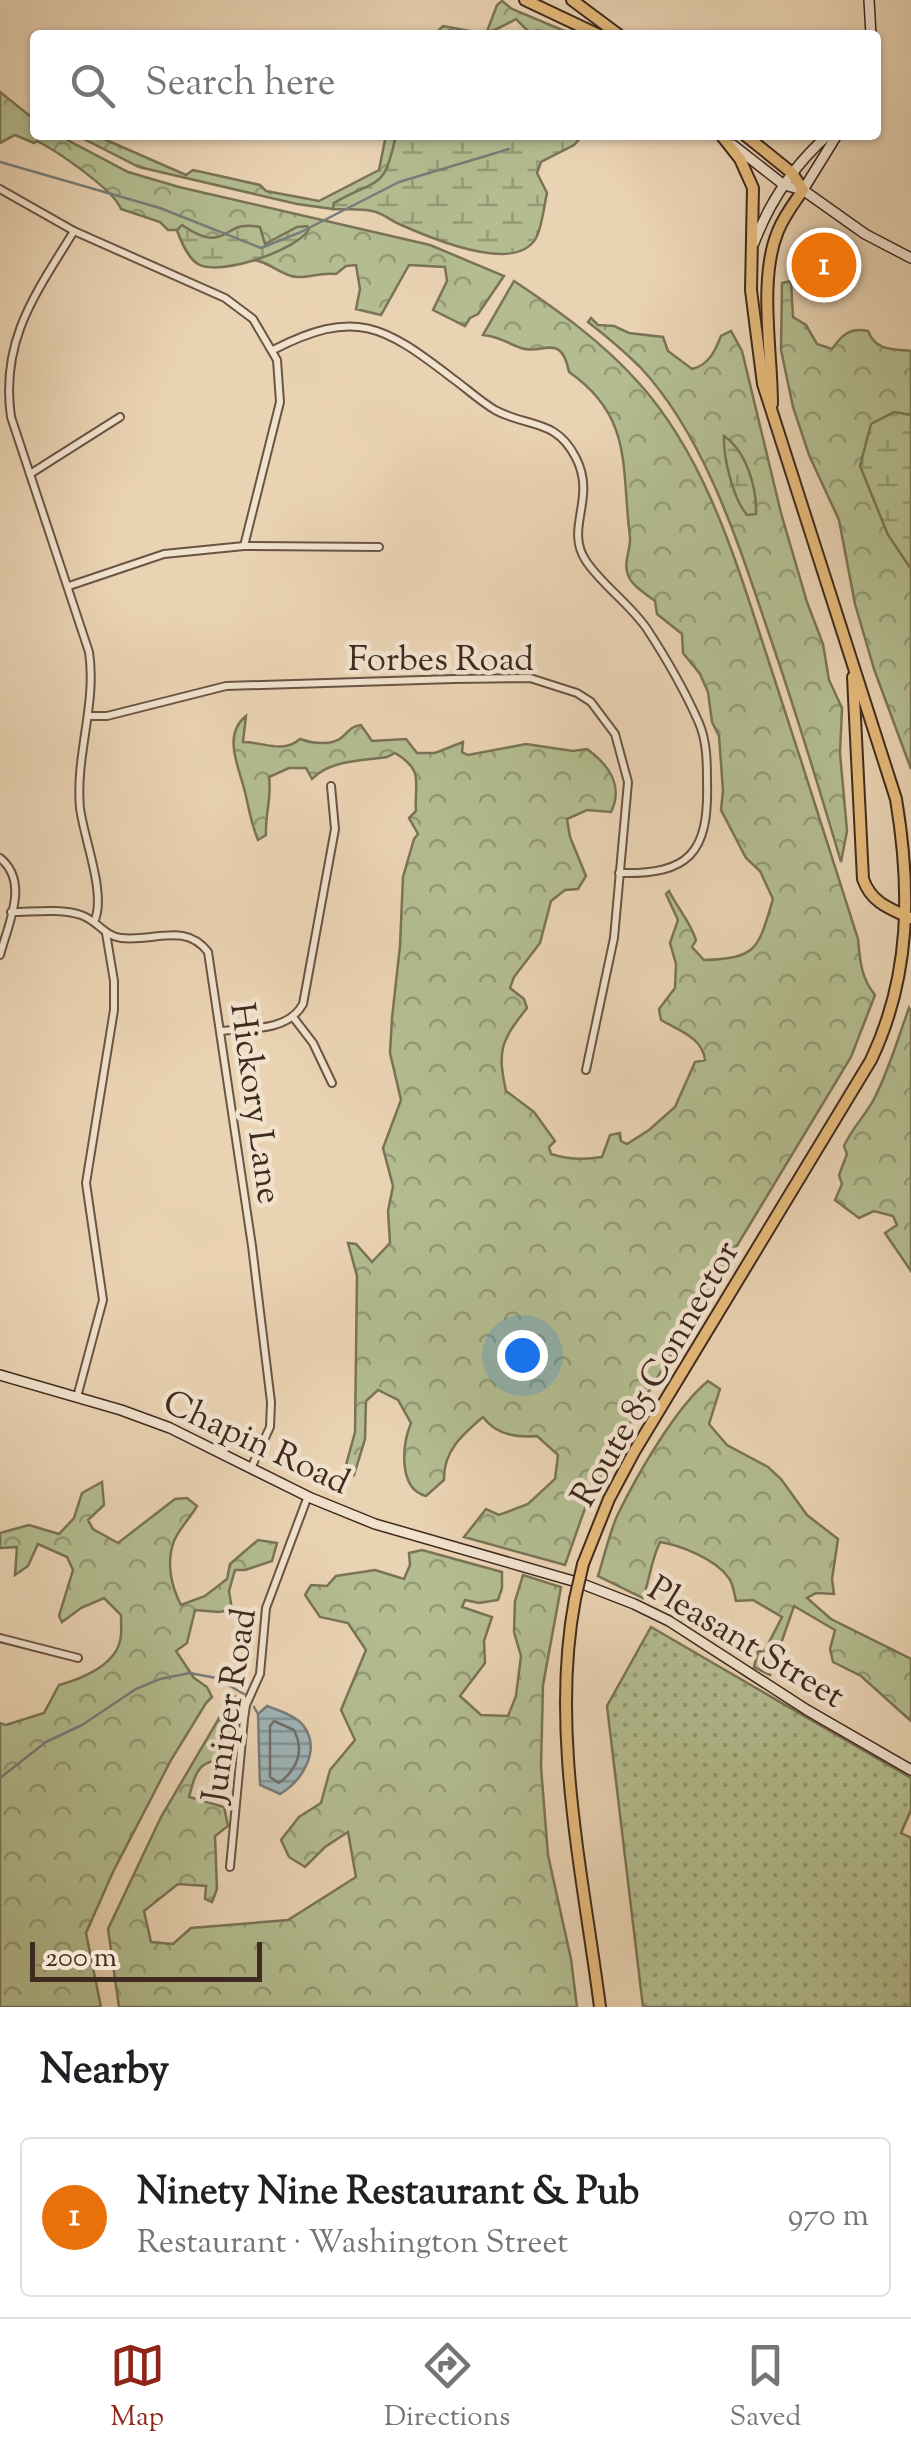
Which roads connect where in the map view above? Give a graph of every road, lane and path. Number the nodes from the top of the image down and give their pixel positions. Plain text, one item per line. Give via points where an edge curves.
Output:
1 (572, 0) edge
2 (869, 0) edge
3 (536, 1) edge
4 (590, 30) edge
5 (612, 30) edge
6 (871, 30) edge
7 (725, 140) edge
8 (727, 140) edge
9 (751, 140) edge
10 (823, 140) edge
11 (834, 140) edge
12 (792, 173) junction
13 (784, 184) junction
14 (0, 188) edge
15 (802, 190) junction
16 (74, 232) junction
17 (753, 246) junction
18 (911, 258) edge
19 (273, 350) junction
20 (772, 410) junction
21 (120, 417) dead end
22 (30, 474) junction
23 (244, 546) junction
24 (379, 546) dead end
25 (69, 586) junction
26 (846, 641) junction
27 (88, 716) junction
28 (331, 786) dead end
29 (0, 858) edge
30 (910, 869) edge
31 (619, 873) junction
32 (11, 912) junction
33 (910, 917) edge
34 (94, 922) junction
35 (106, 932) junction
36 (0, 955) edge
37 (908, 957) edge
38 (293, 1017) junction
39 (221, 1031) junction
40 (586, 1070) dead end
41 (332, 1084) dead end
42 (0, 1375) edge
43 (76, 1397) junction
44 (251, 1468) junction
45 (308, 1496) junction
46 (491, 1557) joint
47 (0, 1638) edge
48 (78, 1658) dead end
49 (911, 1770) edge
50 (230, 1867) dead end
51 (600, 2007) edge

1 - 5 main road
2 - 6 street
3 - 4 main road
7 - 17 main road via 752,188
8 - 13 street
9 - 12 main road
10 - 12 street
11 - 15 street
12 - 13 street
12 - 15 main road
13 - 15 street
13 - 17 street
14 - 16 street
15 - 18 street
15 - 20 main road via 779,230 770,270
16 - 19 street via 240,307
16 - 22 street via 18,322 3,363 7,406
17 - 20 main road via 756,348
19 - 23 street via 280,402
19 - 31 street via 331,326 388,334 496,410 547,426 566,440 584,474 579,547 644,626 705,743 707,808 696,848 670,870
20 - 26 main road
21 - 22 street
22 - 25 street
23 - 24 street
23 - 25 street via 164,554
25 - 27 street via 91,662
26 - 30 main road, Route 85 Connector via 896,799
26 - 33 main road via 863,879 879,904
27 - 31 street, Forbes Road via 226,686 545,681 592,702 620,746 628,782
27 - 34 street via 80,794 99,901
28 - 38 street via 335,829 305,994
29 - 32 street via 16,881
30 - 33 main road, Route 85 Connector
31 - 40 street, Forbes Road via 614,938
32 - 34 street via 68,913
32 - 36 street
33 - 37 main road, Route 85 Connector
34 - 35 street
35 - 39 street, Hickory Lane via 129,938 180,934 202,944 212,964
35 - 43 street via 114,1010 86,1183 103,1300
37 - 51 main road, Route 85 Connector, bridge via 871,1060 634,1452 583,1564 566,1650 564,1722
38 - 39 street
38 - 41 street
39 - 44 street, Hickory Lane via 271,1402 270,1427
42 - 43 street, Chapin Road
43 - 44 street, Chapin Road via 170,1428
44 - 45 street, Chapin Road
45 - 46 street, Chapin Road via 375,1524
45 - 50 street, Juniper Road via 266,1608 260,1674 244,1718
46 - 49 street, Pleasant Street via 597,1588 669,1620
47 - 48 street

